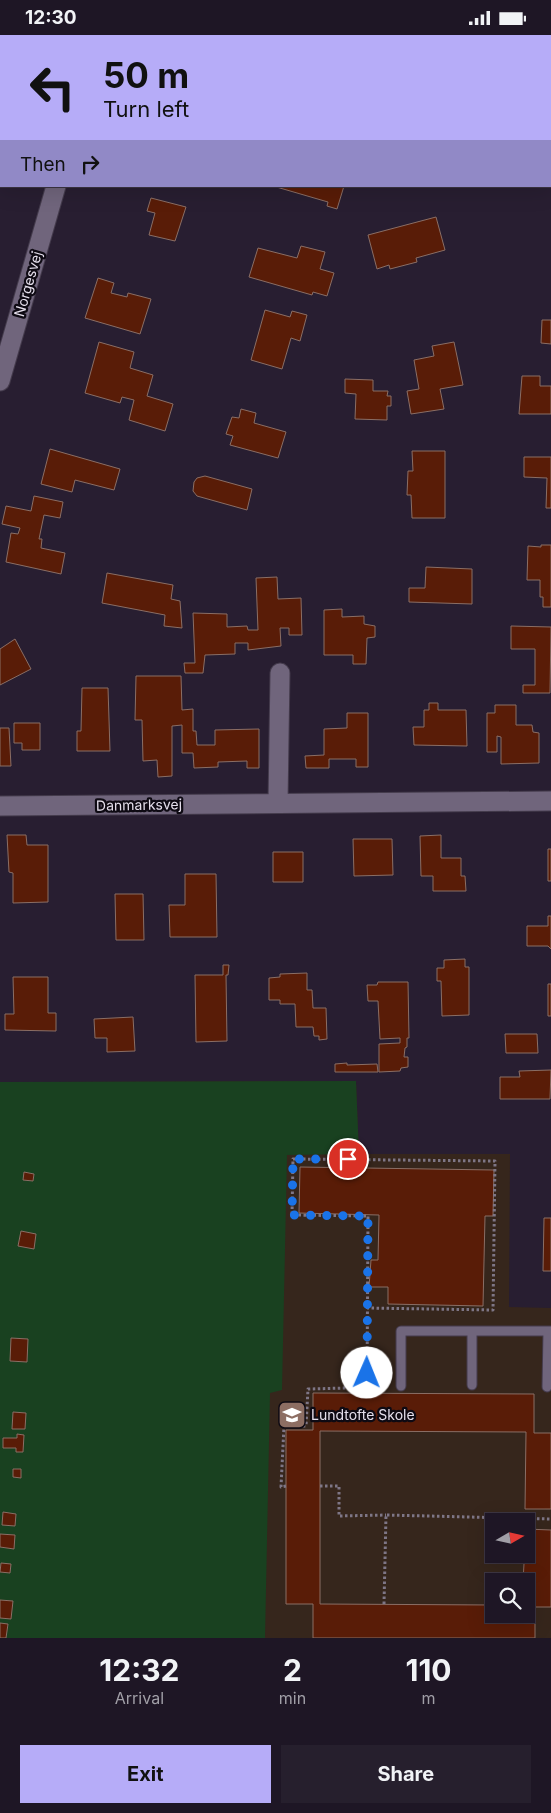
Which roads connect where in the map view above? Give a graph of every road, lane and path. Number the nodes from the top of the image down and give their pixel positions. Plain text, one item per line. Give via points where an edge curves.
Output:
1 (56, 187) edge
2 (2, 370) edge
3 (280, 673) dead end
4 (551, 801) edge
5 (278, 803) junction
6 (0, 806) edge
7 (368, 1308) junction
8 (472, 1331) junction
9 (549, 1331) edge
10 (472, 1385) dead end
11 (401, 1386) joint
12 (547, 1387) dead end
13 (367, 1389) junction
14 (286, 1486) dead end
15 (320, 1486) dead end
16 (386, 1515) junction
17 (551, 1519) edge
18 (384, 1605) dead end

1 - 2 street, Norgesvej
3 - 5 street
4 - 5 street, Danmarksvej
5 - 6 street, Danmarksvej
7 - 7 path via 493,1310 495,1161 293,1159 292,1215 368,1216
7 - 13 path
8 - 9 lane
8 - 10 lane
8 - 11 lane via 401,1331
9 - 12 lane
11 - 13 path
13 - 14 path via 308,1389 306,1426 284,1426 281,1487
15 - 16 path via 339,1486 339,1516
16 - 17 path
16 - 18 path

